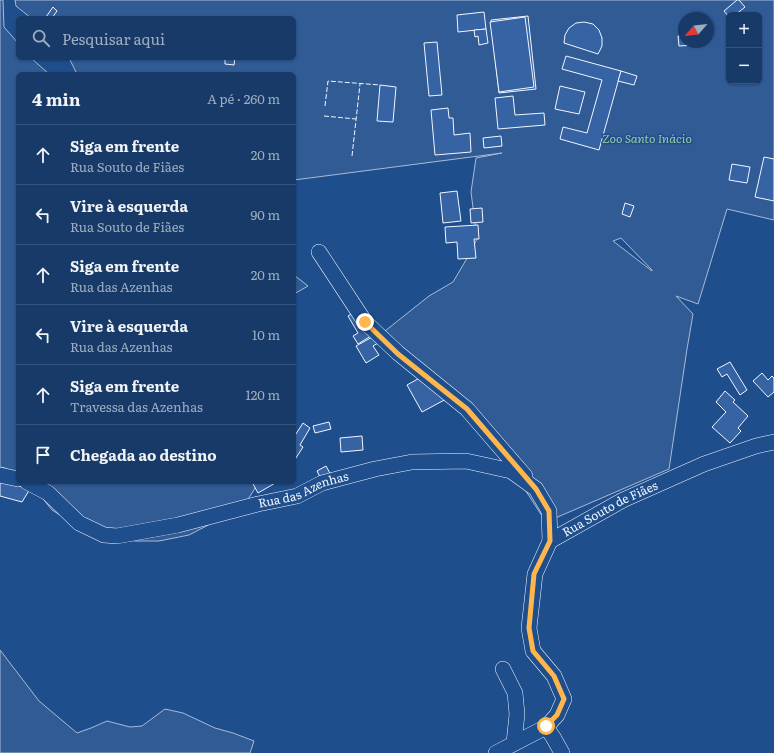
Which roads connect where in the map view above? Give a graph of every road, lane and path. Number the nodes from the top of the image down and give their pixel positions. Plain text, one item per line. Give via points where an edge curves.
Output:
1 (319, 252) dead end
2 (774, 442) edge
3 (0, 476) edge
4 (16, 479) edge
5 (32, 484) edge
6 (536, 489) junction
7 (550, 541) junction
8 (503, 669) dead end
9 (546, 726) junction
10 (514, 743) junction
11 (496, 753) edge
12 (562, 753) edge

1 - 6 street via 365,322 398,354 467,409
2 - 7 street, Rua Souto de Fiães via 704,464 624,500
3 - 4 street
5 - 6 street, Rua das Azenhas via 48,493 79,523 104,534 117,536 178,525 297,496 322,483 412,462 466,461 512,471
6 - 7 street, Rua das Azenhas via 549,511
7 - 9 street, Rua Souto de Fiães via 534,574 529,628 533,651 554,676 564,699 557,715
8 - 10 street via 515,693 517,714
9 - 10 street
9 - 12 street
10 - 11 street

